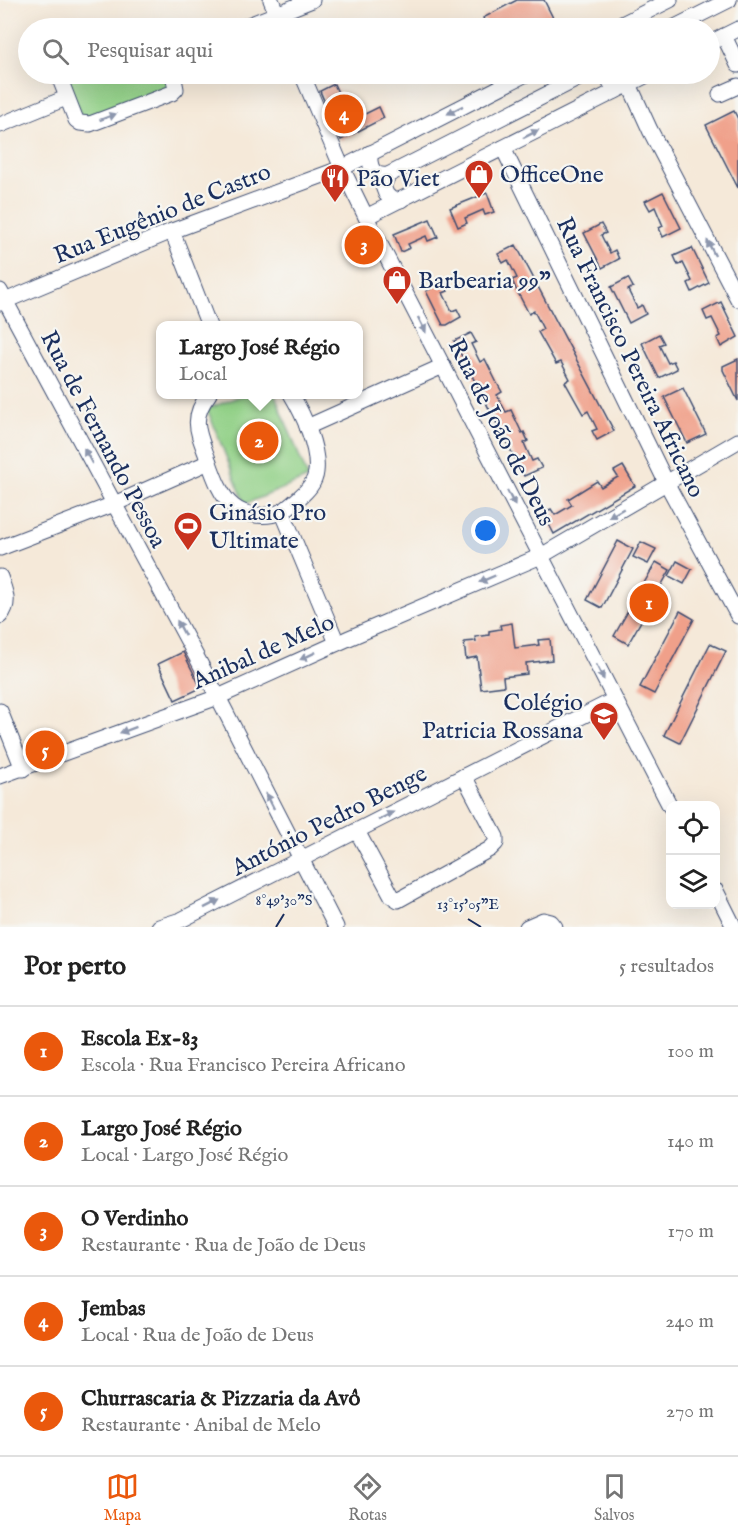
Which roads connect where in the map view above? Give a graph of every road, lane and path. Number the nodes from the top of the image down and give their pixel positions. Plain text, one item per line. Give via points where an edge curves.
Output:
1 (312, 0) edge
2 (670, 0) edge
3 (729, 0) edge
4 (277, 14) edge
5 (637, 18) edge
6 (693, 18) edge
7 (738, 29) edge
8 (724, 36) junction
9 (720, 38) edge
10 (738, 65) edge
11 (61, 84) edge
12 (175, 84) edge
13 (306, 84) edge
14 (506, 84) edge
15 (567, 84) edge
16 (618, 84) edge
17 (628, 84) edge
18 (738, 86) edge
19 (622, 87) junction
20 (720, 94) dead end
21 (66, 98) junction
22 (0, 125) edge
23 (503, 148) junction
24 (370, 153) junction
25 (342, 168) junction
26 (388, 175) junction
27 (401, 200) junction
28 (366, 217) junction
29 (172, 231) junction
30 (1, 298) edge
31 (738, 300) edge
32 (207, 321) edge
33 (443, 366) junction
34 (206, 399) edge
35 (293, 399) edge
36 (307, 428) junction
37 (738, 441) edge
38 (209, 462) junction
39 (667, 484) junction
40 (114, 504) junction
41 (282, 512) junction
42 (0, 548) edge
43 (541, 556) junction
44 (0, 578) edge
45 (0, 616) edge
46 (738, 616) edge
47 (337, 643) junction
48 (218, 697) junction
49 (614, 700) junction
50 (0, 711) edge
51 (23, 769) junction
52 (0, 776) edge
53 (464, 776) junction
54 (667, 801) edge
55 (357, 831) junction
56 (300, 860) junction
57 (720, 899) edge
58 (159, 927) edge
59 (336, 927) edge
60 (527, 927) edge
61 (555, 927) edge
62 (734, 927) edge

1 - 4 street
2 - 5 street
3 - 6 street
7 - 8 street
8 - 9 street
8 - 10 street
11 - 21 street
21 -> 12 street via 76,120 90,124 172,93
13 - 25 street, Rua de João de Deus
14 -> 24 street, Rua Eugênio de Castro
15 - 26 street
16 - 19 street
17 - 19 street
18 - 20 street
23 -> 19 street
31 -> 19 street via 650,130
21 - 22 street
23 - 27 street
23 - 39 street, Rua Francisco Pereira Africano
24 - 25 street, Rua Eugênio de Castro
24 - 26 street via 373,171
25 - 28 street, Rua de João de Deus
25 - 29 street, Rua Eugênio de Castro
26 - 27 street via 383,186 386,194 392,200
27 - 28 street
28 -> 33 street, Rua de João de Deus
29 - 30 street, Rua Eugênio de Castro
29 - 32 street
40 -> 30 street, Rua de Fernando Pessoa
33 - 36 street
33 -> 43 street, Rua de João de Deus
34 - 38 street via 196,422
35 - 36 street
36 - 41 street via 316,462 314,480
37 - 39 street, Anibal de Melo
38 - 40 street
38 - 41 street via 231,505 260,515
39 -> 43 street, Anibal de Melo
39 - 46 street, Rua Francisco Pereira Africano
40 - 42 street
48 -> 40 street, Rua de Fernando Pessoa
41 - 47 street
43 -> 47 street, Anibal de Melo
43 -> 49 street, Rua de João de Deus
44 - 45 street via 7,598
47 -> 48 street, Anibal de Melo
48 -> 51 street, Anibal de Melo
56 -> 48 street, Rua de Fernando Pessoa
49 - 53 street, António Pedro Benge
49 - 54 street, Rua de João de Deus
50 - 51 street
51 - 52 street, Anibal de Melo
55 -> 53 street, António Pedro Benge
53 - 55 street via 496,843 398,900 392,896
55 - 56 street, António Pedro Benge
58 -> 56 street, António Pedro Benge via 181,920
56 - 59 street, Rua de Fernando Pessoa
57 - 62 street
60 - 61 street via 543,920

